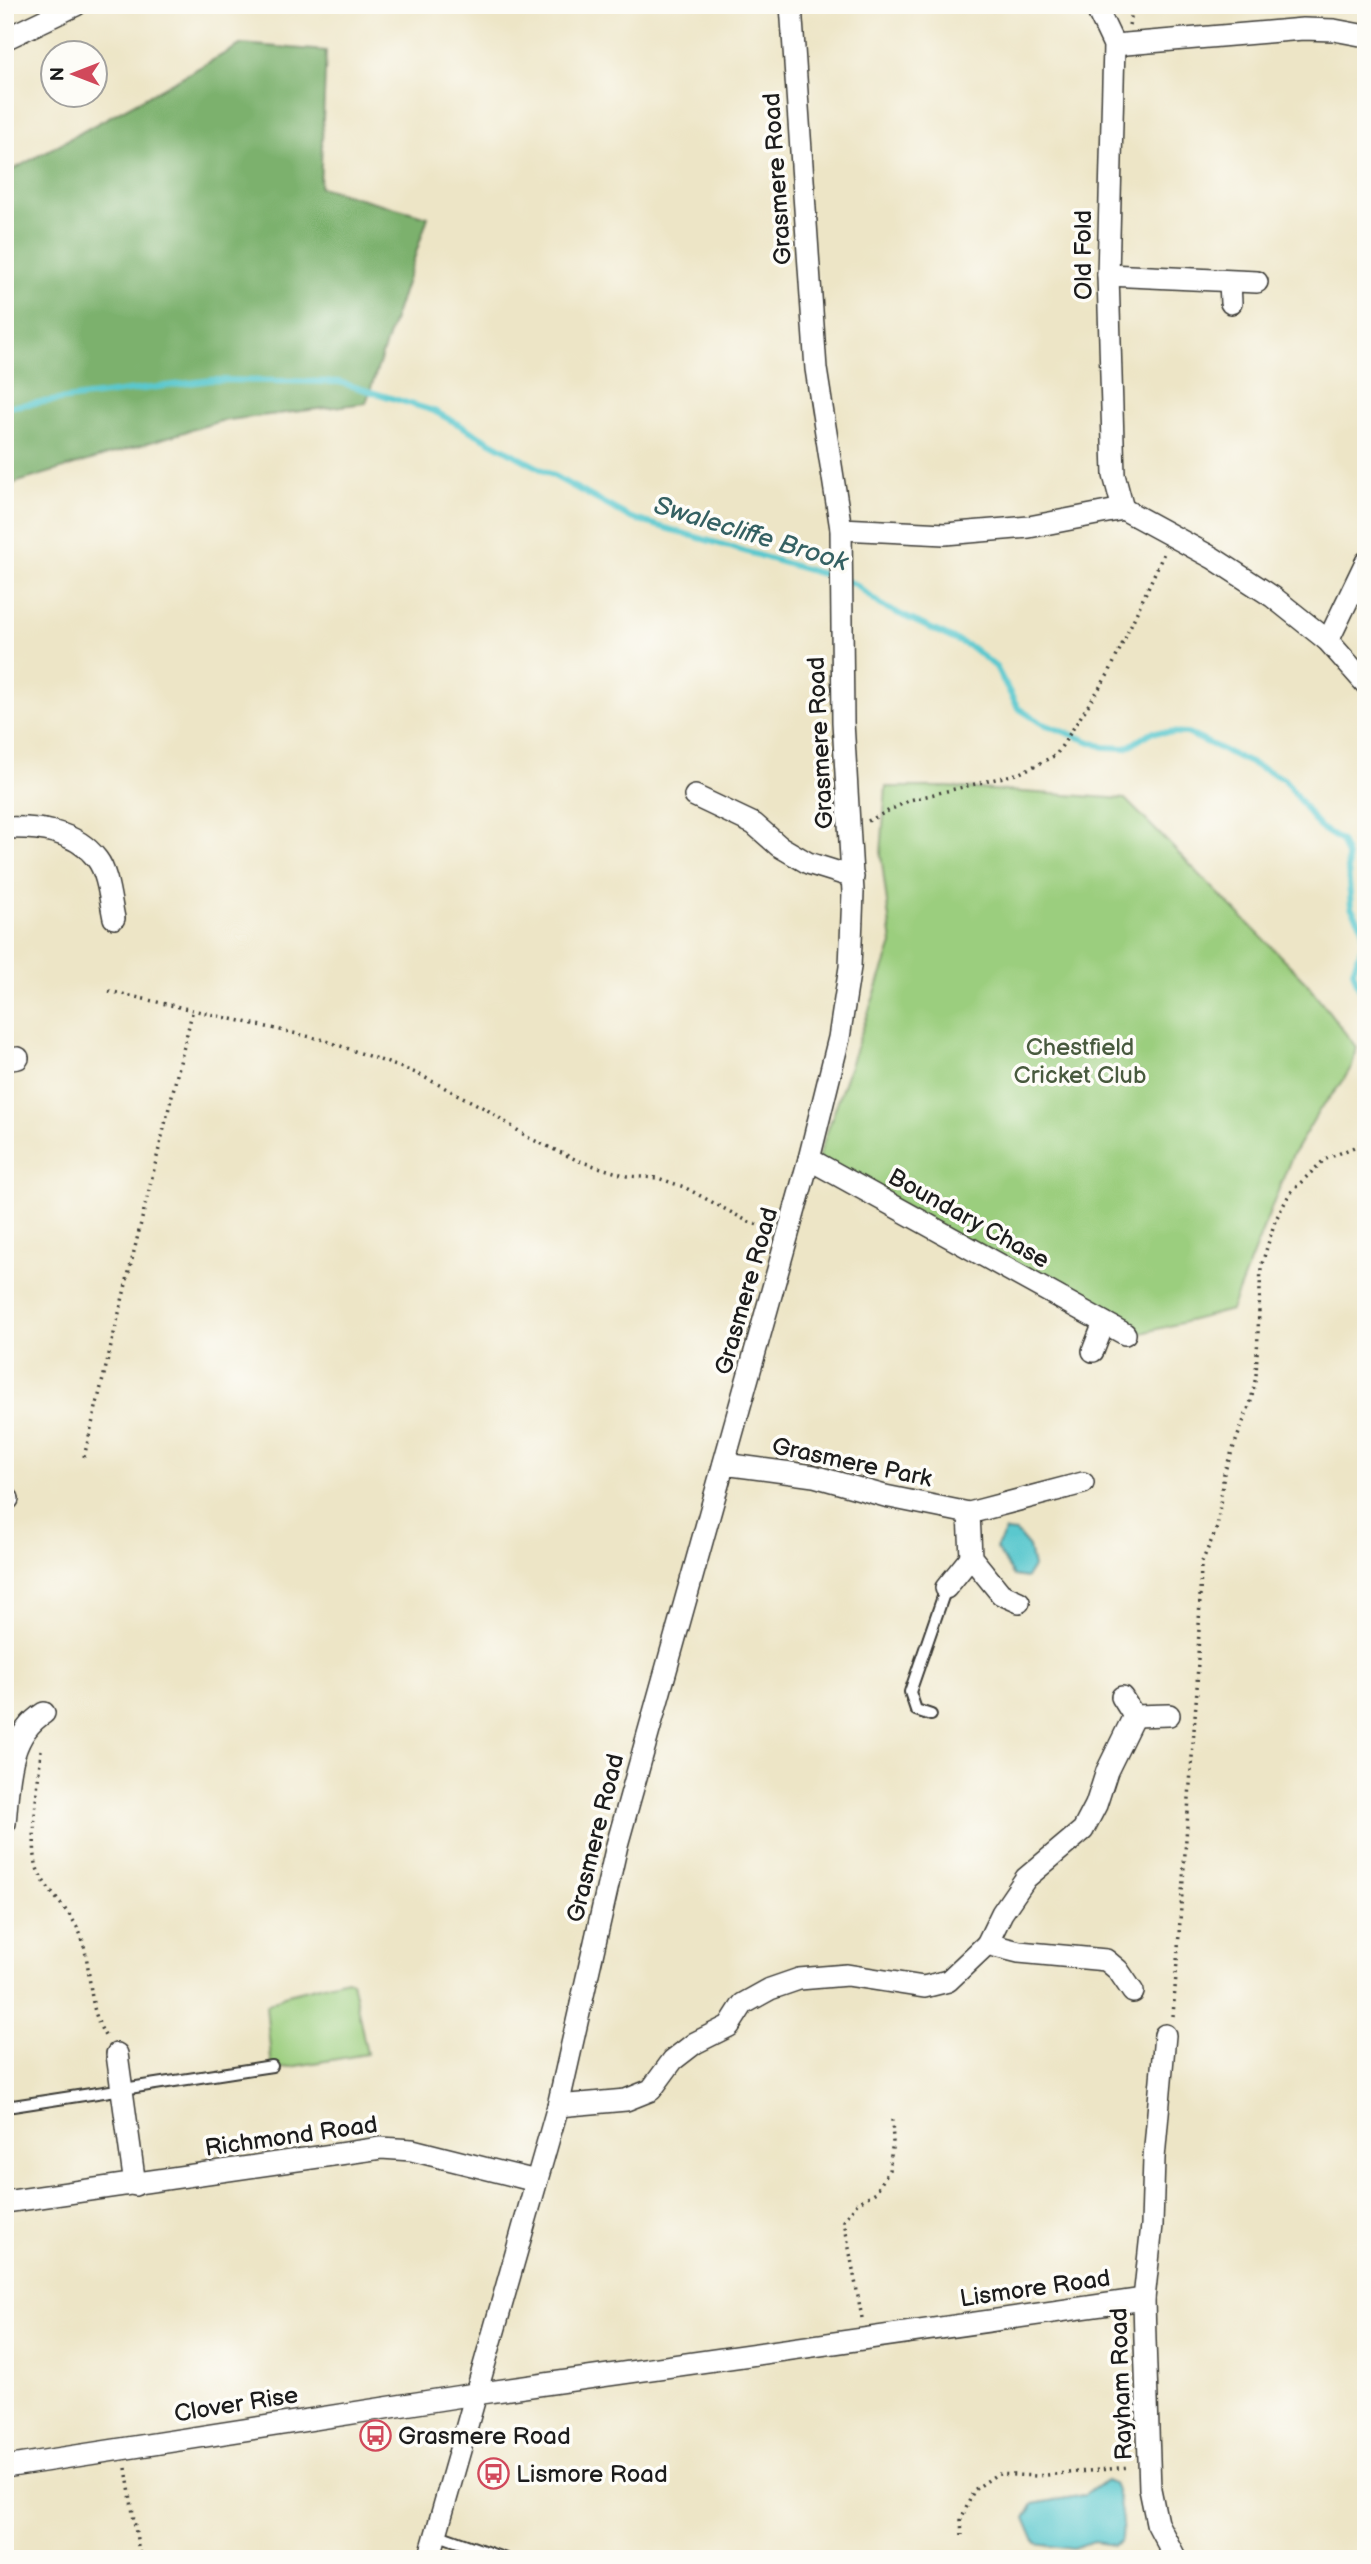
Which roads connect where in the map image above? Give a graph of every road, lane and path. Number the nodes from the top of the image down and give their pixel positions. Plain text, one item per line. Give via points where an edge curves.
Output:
1 (76, 5) edge
2 (791, 5) edge
3 (1096, 5) edge
4 (1366, 36) edge
5 (5, 39) edge
6 (1114, 45) junction
7 (1108, 275) junction
8 (1257, 282) dead end
9 (1123, 509) junction
10 (841, 529) junction
11 (1172, 535) junction
12 (1366, 562) edge
13 (1328, 642) junction
14 (1366, 684) edge
15 (695, 796) dead end
16 (5, 828) edge
17 (850, 830) junction
18 (853, 877) junction
19 (114, 918) dead end
20 (109, 991) dead end
21 (193, 1009) junction
22 (1366, 1142) edge
23 (809, 1160) junction
24 (789, 1234) junction
25 (1104, 1323) junction
26 (1125, 1334) dead end
27 (1093, 1351) dead end
28 (83, 1457) dead end
29 (724, 1464) junction
30 (1083, 1483) dead end
31 (969, 1513) junction
32 (971, 1557) junction
33 (946, 1588) joint
34 (1019, 1602) dead end
35 (1122, 1696) dead end
36 (44, 1713) dead end
37 (931, 1715) dead end
38 (1169, 1715) dead end
39 (1134, 1716) junction
40 (41, 1747) dead end
41 (5, 1823) edge
42 (988, 1944) junction
43 (1133, 1992) dead end
44 (1169, 2030) joint
45 (117, 2054) joint
46 (272, 2066) dead end
47 (121, 2088) junction
48 (5, 2102) edge
49 (558, 2106) junction
50 (892, 2119) dead end
51 (536, 2181) junction
52 (135, 2185) junction
53 (5, 2202) edge
54 (1144, 2299) junction
55 (866, 2337) junction
56 (475, 2394) junction
57 (1150, 2464) junction
58 (5, 2467) edge
59 (127, 2473) dead end
60 (436, 2534) junction
61 (962, 2535) dead end
62 (140, 2559) edge
63 (429, 2559) edge
64 (506, 2559) edge
65 (1176, 2559) edge

1 - 5 street
2 - 10 street, Grasmere Road via 816,369
3 - 6 street, Old Fold
4 - 6 street via 1303,29
6 - 7 street, Old Fold
7 - 8 street via 1230,292
7 - 9 street, Old Fold via 1114,475
9 - 10 street via 1028,527 945,534
9 - 11 street
10 - 17 street, Grasmere Road via 839,597
11 - 13 street via 1273,597
11 - 17 path via 1109,673 1056,755 1020,774 910,800
12 - 13 street
13 - 14 street
15 - 18 street via 754,824 808,863
16 - 19 street via 59,832 82,846 98,860
17 - 18 street, Grasmere Road
18 - 23 street, Grasmere Road via 850,967 839,1038
20 - 21 path
21 - 24 path via 324,1040 415,1073 486,1109 528,1138 579,1161 684,1186 749,1223
21 - 28 path
22 - 44 path via 1324,1160 1290,1194 1275,1221 1261,1267 1251,1401 1224,1473 1217,1528 1201,1564 1196,1712
23 - 24 street, Grasmere Road
23 - 25 street, Boundary Chase
24 - 29 street, Grasmere Road
25 - 26 street, Boundary Chase
25 - 27 street
29 - 31 street, Grasmere Park via 814,1476
29 - 49 street, Grasmere Road via 617,1845
30 - 31 street, Grasmere Park
31 - 32 street
32 - 33 street
32 - 34 street via 1001,1594
33 - 37 lane via 910,1692 916,1710
35 - 39 street
36 - 41 street via 15,1745
38 - 39 street
39 - 42 street via 1083,1830 1026,1878
40 - 45 path via 35,1850 38,1872 78,1926 95,2021
42 - 43 street via 1019,1952 1106,1960
42 - 49 street via 948,1981 924,1987 847,1975 799,1979 770,1989 743,2004 729,2026 673,2060 651,2090 626,2101
44 - 54 street, Rayham Road
45 - 47 street
46 - 47 lane
47 - 48 lane via 13,2106
47 - 52 street
49 - 51 street, Grasmere Road
50 - 55 path via 889,2170 876,2192 857,2203 844,2221
51 - 52 street, Richmond Road via 412,2150 381,2148
51 - 56 street, Grasmere Road
52 - 53 street, Richmond Road
54 - 55 street, Lismore Road
54 - 57 street, Rayham Road
55 - 56 street, Lismore Road
56 - 58 street, Clover Rise
56 - 60 street, Grasmere Road
57 - 61 path via 1036,2476 997,2474 974,2490 961,2520
57 - 65 street, Rayham Road via 1157,2523
59 - 62 path
60 - 63 street, Grasmere Road
60 - 64 lane

